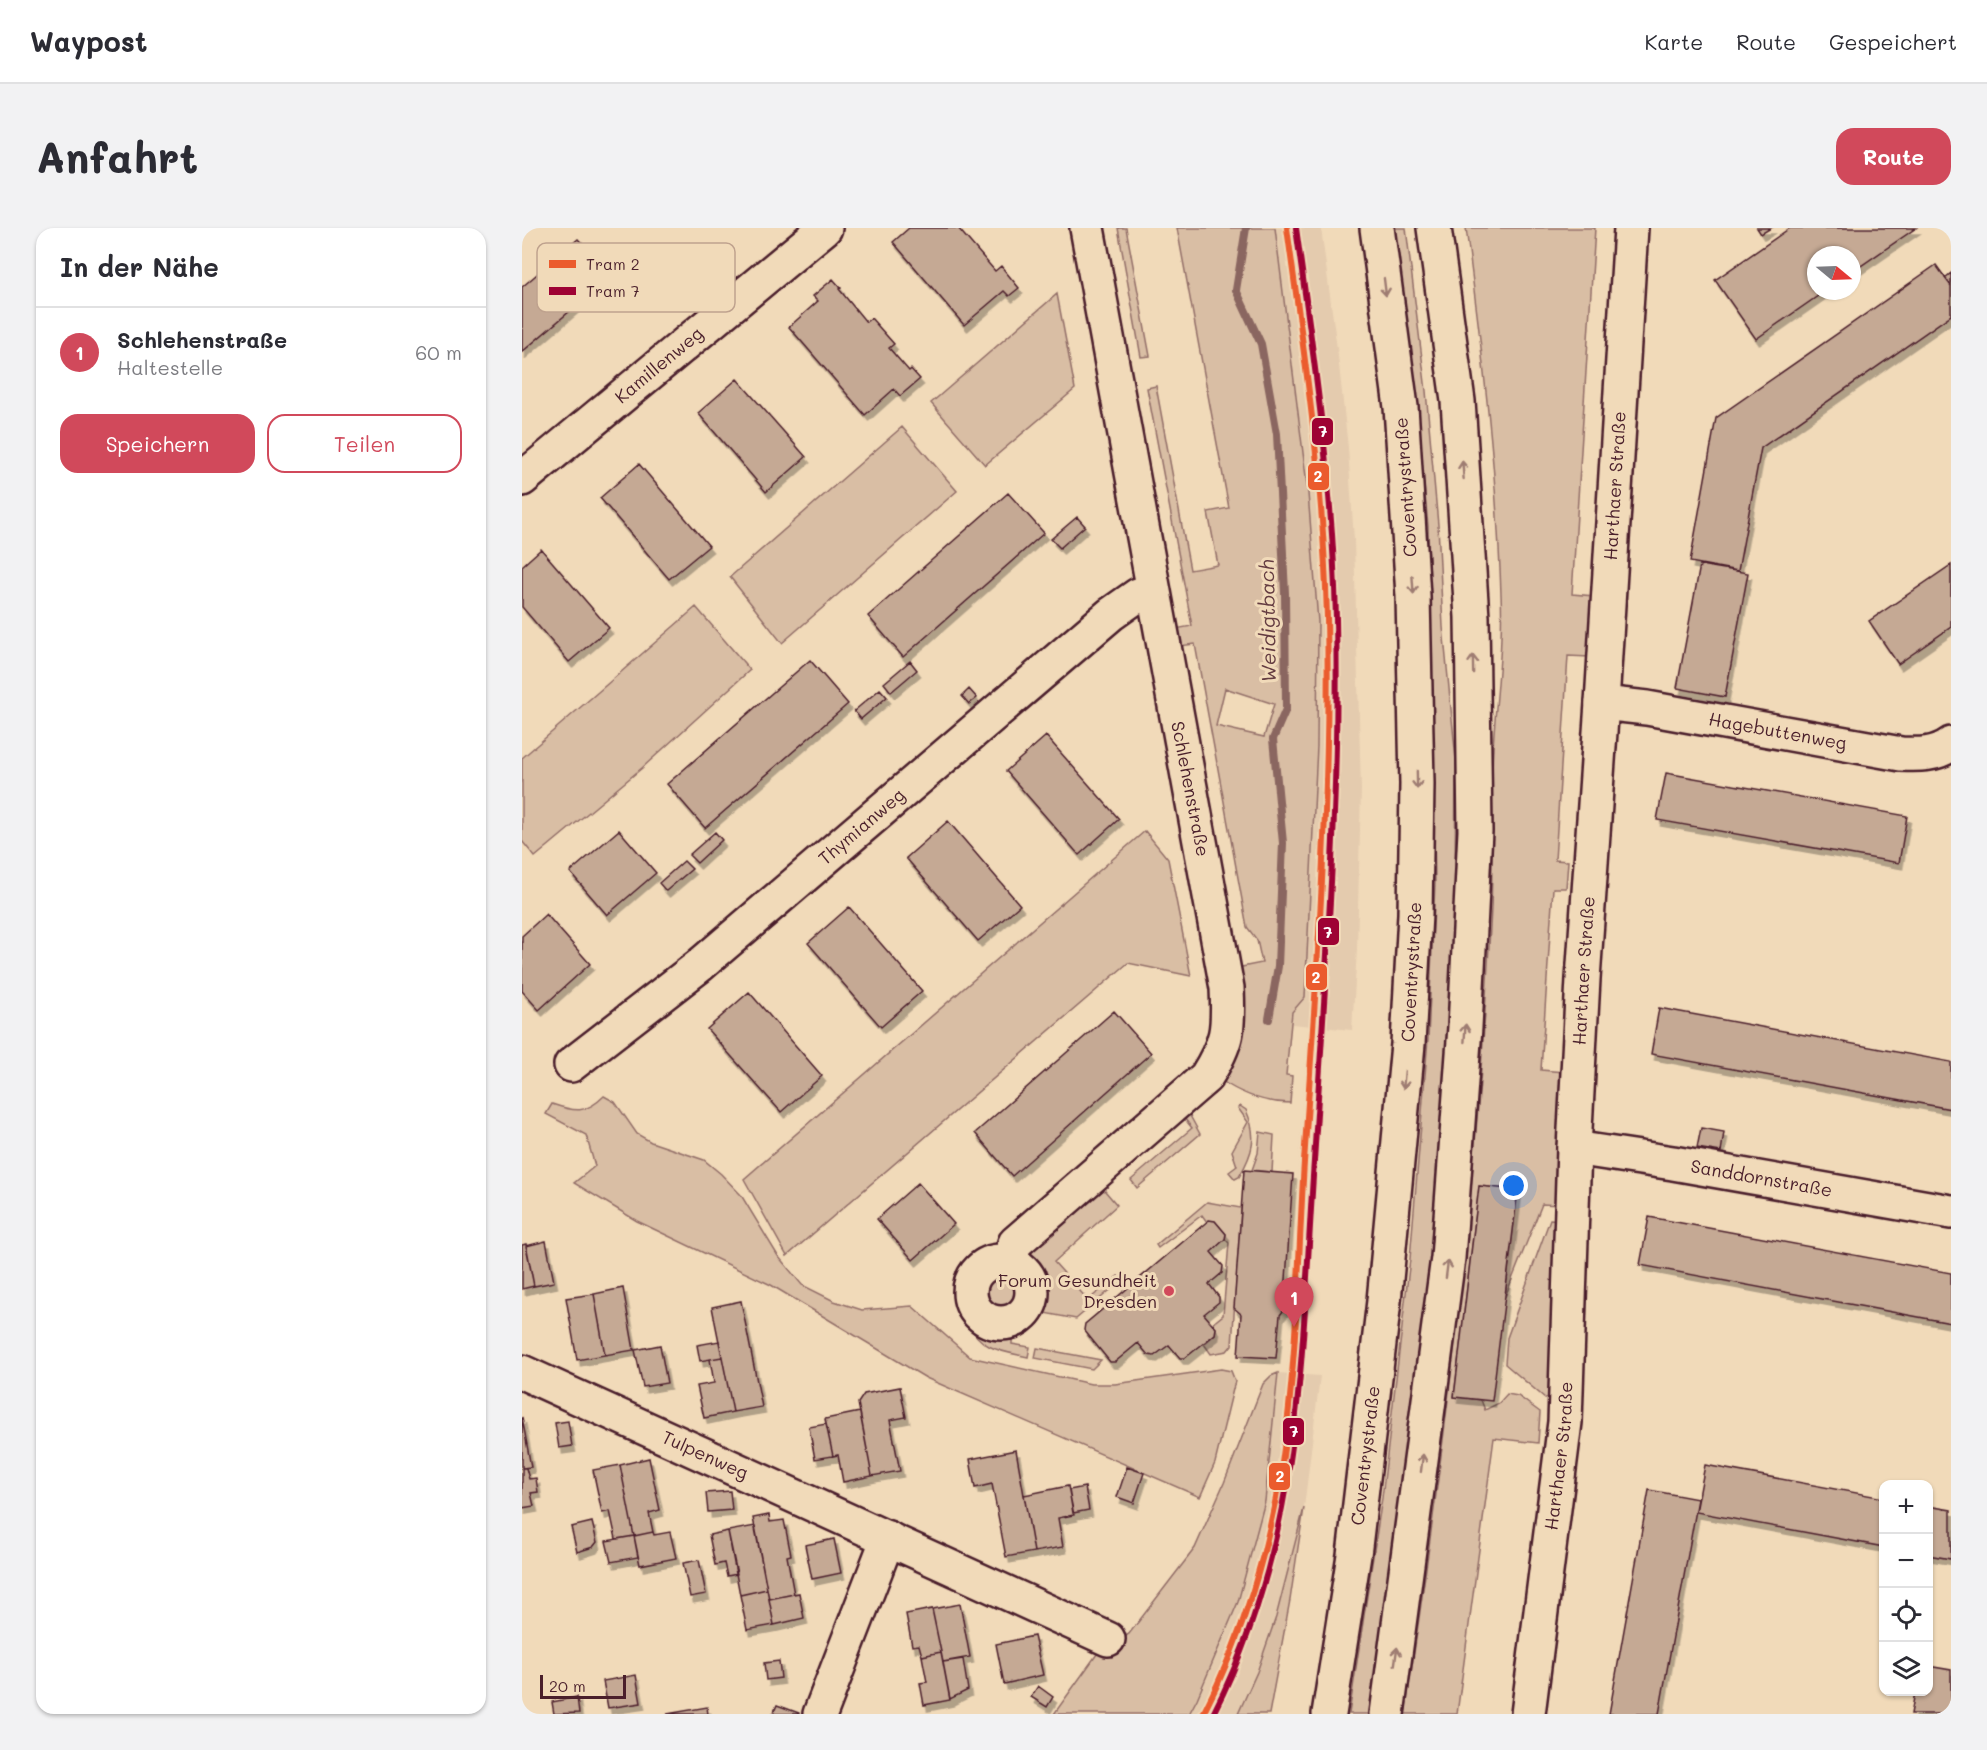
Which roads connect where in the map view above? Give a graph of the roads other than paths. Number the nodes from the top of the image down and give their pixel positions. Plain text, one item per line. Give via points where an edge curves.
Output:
1 (825, 228) edge
2 (1087, 228) edge
3 (1377, 228) edge
4 (1434, 228) edge
5 (1631, 228) edge
6 (735, 303) edge
7 (724, 312) edge
8 (522, 479) edge
9 (1153, 592) junction
10 (1602, 704) junction
11 (1951, 744) edge
12 (571, 1065) dead end
13 (1574, 1148) junction
14 (1951, 1212) edge
15 (1009, 1263) dead end
16 (522, 1372) edge
17 (888, 1538) junction
18 (1108, 1639) dead end
19 (822, 1709) edge
20 (1329, 1714) edge
21 (1387, 1714) edge
22 (1528, 1714) edge

1 - 6 street, Kamillenweg
2 - 9 street, Schlehenstraße
3 -> 20 street, Coventrystraße via 1401,407 1413,596 1418,784 1415,914 1408,1044 1384,1301 1354,1555
21 -> 4 street via 1448,1258 1475,831 1472,617 1458,401
5 - 10 street, Harthaer Straße
7 - 8 street, Kamillenweg
9 - 12 street, Thymianweg via 1138,595 1110,614 699,966
9 - 15 street, Schlehenstraße via 1227,988 1229,1026 1219,1056 1206,1077 1015,1243
10 - 11 street, Hagebuttenweg via 1647,708 1901,754 1929,753
10 - 13 street, Harthaer Straße
13 - 14 street, Sanddornstraße
13 - 22 street, Harthaer Straße via 1565,1422
16 - 17 street, Tulpenweg
17 - 18 street, Tulpenweg
17 - 19 street

